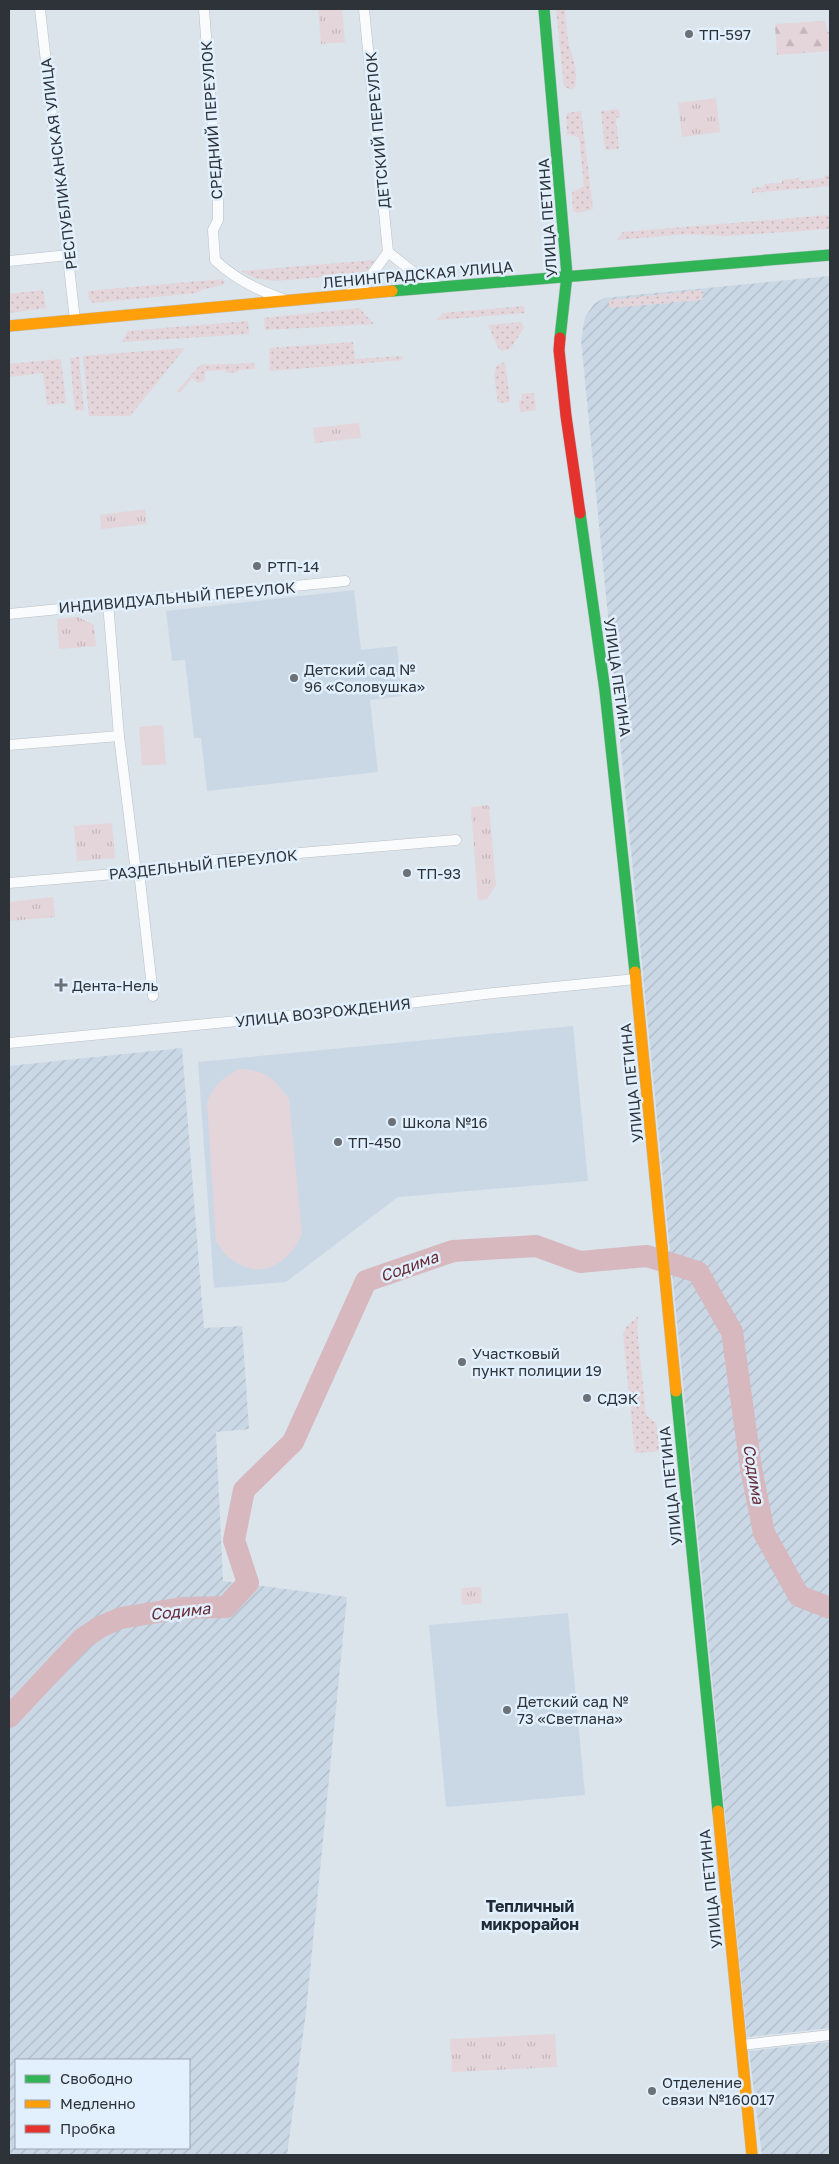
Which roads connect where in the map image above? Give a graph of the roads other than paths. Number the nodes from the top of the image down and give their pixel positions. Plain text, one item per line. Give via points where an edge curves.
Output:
1 (40, 9) edge
2 (204, 9) edge
3 (364, 9) edge
4 (544, 9) edge
5 (388, 252) junction
6 (69, 255) junction
7 (830, 255) edge
8 (9, 261) edge
9 (567, 275) junction
10 (440, 286) junction
11 (346, 295) junction
12 (288, 301) junction
13 (75, 320) junction
14 (9, 326) edge
15 (346, 581) dead end
16 (108, 603) junction
17 (9, 614) edge
18 (120, 736) junction
19 (9, 745) edge
20 (456, 840) dead end
21 (136, 872) junction
22 (9, 883) edge
23 (636, 979) junction
24 (153, 996) dead end
25 (9, 1043) edge
26 (830, 2036) edge
27 (741, 2045) junction
28 (752, 2155) edge

1 - 6 street, РЕСПУБЛИКАНСКАЯ УЛИЦА
2 - 12 street, СРЕДНИЙ ПЕРЕУЛОК via 218,198 218,220 213,230 215,260 231,275 262,292
3 - 5 street, ДЕТСКИЙ ПЕРЕУЛОК
4 - 9 street, УЛИЦА ПЕТИНА
5 - 10 street via 412,272
5 - 11 street via 365,284
6 - 8 street
6 - 13 street, РЕСПУБЛИКАНСКАЯ УЛИЦА
7 - 9 street, ЛЕНИНГРАДСКАЯ УЛИЦА
9 - 10 street, ЛЕНИНГРАДСКАЯ УЛИЦА
9 - 23 street, УЛИЦА ПЕТИНА via 559,350 609,717
10 - 11 street, ЛЕНИНГРАДСКАЯ УЛИЦА
11 - 12 street, ЛЕНИНГРАДСКАЯ УЛИЦА
12 - 13 street, ЛЕНИНГРАДСКАЯ УЛИЦА
13 - 14 street, ЛЕНИНГРАДСКАЯ УЛИЦА
15 - 16 street, ИНДИВИДУАЛЬНЫЙ ПЕРЕУЛОК
16 - 17 street, ИНДИВИДУАЛЬНЫЙ ПЕРЕУЛОК
16 - 18 street
18 - 19 street
18 - 21 street
20 - 21 street, РАЗДЕЛЬНЫЙ ПЕРЕУЛОК via 204,861 196,868
21 - 22 street, РАЗДЕЛЬНЫЙ ПЕРЕУЛОК
21 - 24 street via 140,880
23 - 25 street, УЛИЦА ВОЗРОЖДЕНИЯ
23 - 27 street, УЛИЦА ПЕТИНА
26 - 27 street
27 - 28 street, УЛИЦА ПЕТИНА

